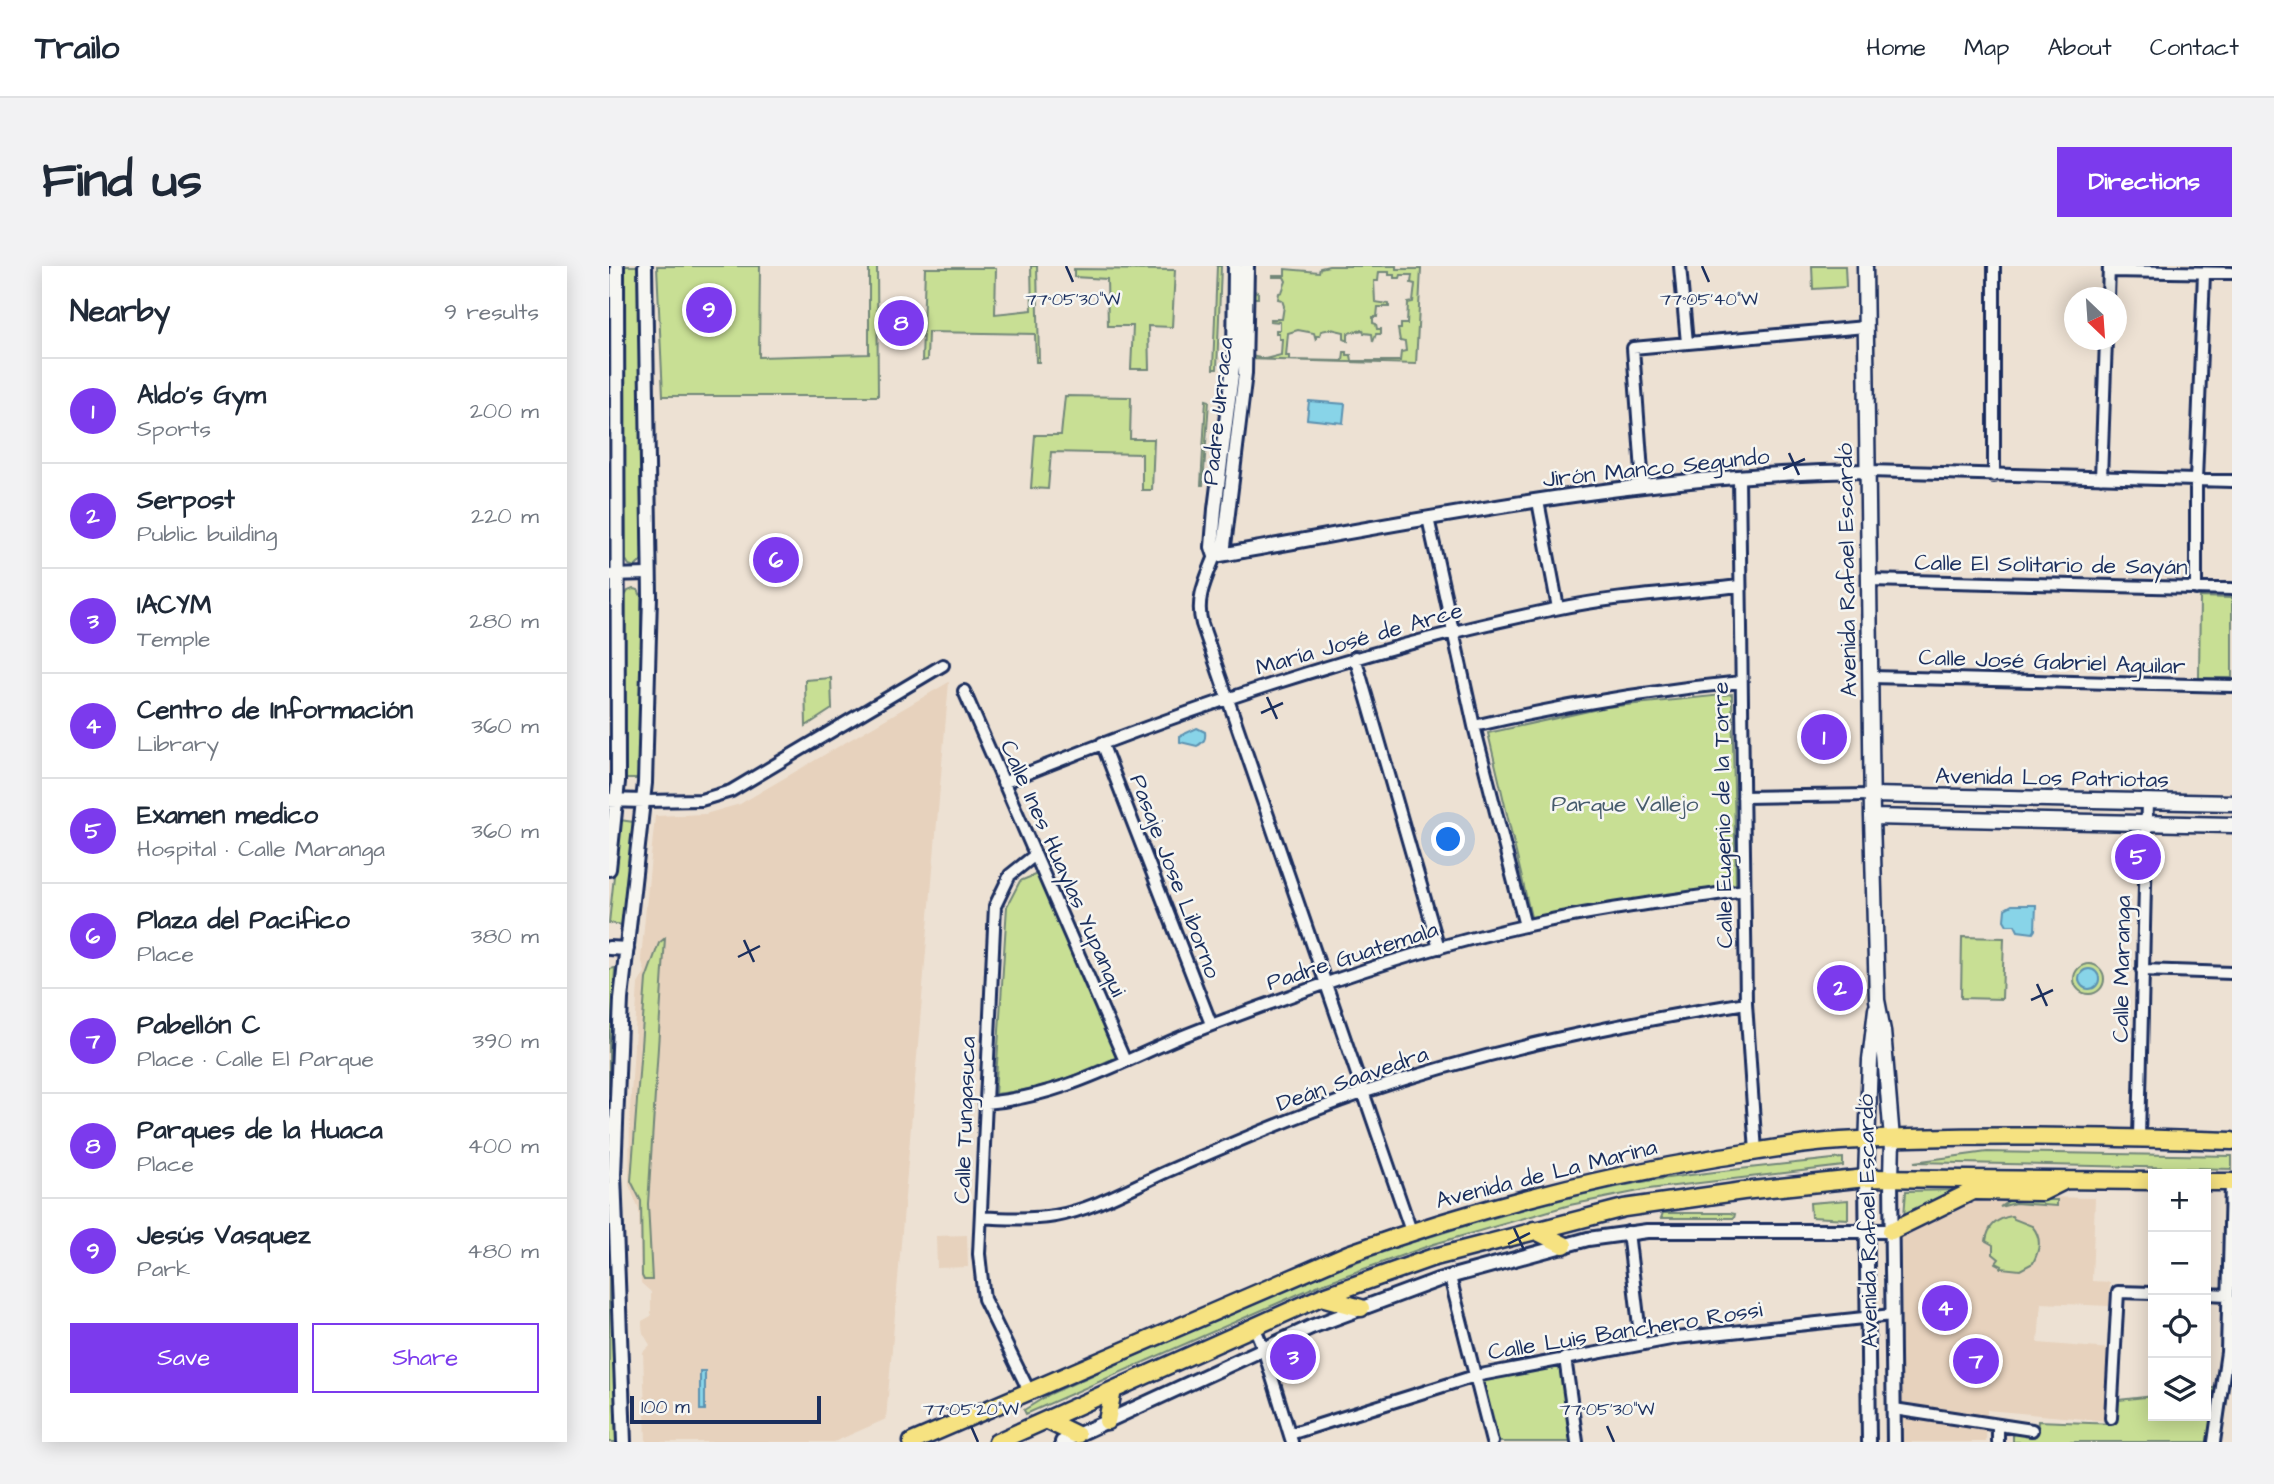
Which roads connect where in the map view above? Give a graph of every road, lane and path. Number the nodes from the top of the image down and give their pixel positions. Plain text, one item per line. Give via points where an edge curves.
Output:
1 (617, 266) edge
2 (645, 266) edge
3 (1235, 266) edge
4 (1247, 266) edge
5 (1680, 266) edge
6 (1865, 266) edge
7 (1994, 266) edge
8 (2109, 268) edge
9 (2204, 273) junction
10 (2232, 273) edge
11 (2108, 287) edge
12 (1865, 327) junction
13 (1687, 343) junction
14 (2106, 350) edge
15 (1868, 471) junction
16 (1994, 476) junction
17 (1739, 477) junction
18 (2101, 478) junction
19 (2196, 480) junction
20 (2232, 481) edge
21 (1643, 486) junction
22 (1538, 501) junction
23 (1428, 518) junction
24 (1215, 556) junction
25 (649, 574) junction
26 (614, 575) edge
27 (1869, 580) junction
28 (1740, 586) junction
29 (2196, 589) junction
30 (2232, 589) edge
31 (1558, 608) junction
32 (1453, 632) junction
33 (1355, 657) junction
34 (943, 665) dead end
35 (614, 676) edge
36 (1871, 677) junction
37 (1741, 682) junction
38 (2232, 686) edge
39 (964, 691) dead end
40 (1228, 697) junction
41 (1473, 726) junction
42 (1102, 743) junction
43 (1003, 783) junction
44 (1872, 795) junction
45 (1743, 797) junction
46 (613, 800) edge
47 (644, 801) junction
48 (2147, 801) junction
49 (2232, 803) edge
50 (1872, 817) junction
51 (2147, 823) junction
52 (2232, 825) edge
53 (1035, 855) junction
54 (609, 869) edge
55 (1745, 890) junction
56 (1525, 926) junction
57 (609, 948) edge
58 (1440, 948) junction
59 (627, 949) junction
60 (2142, 970) junction
61 (2232, 973) edge
62 (1325, 983) junction
63 (1877, 1000) junction
64 (1746, 1003) junction
65 (1211, 1024) junction
66 (1125, 1061) junction
67 (1364, 1093) junction
68 (985, 1103) junction
69 (612, 1107) edge
70 (2139, 1138) junction
71 (1867, 1139) junction
72 (1892, 1139) junction
73 (2232, 1141) edge
74 (1756, 1152) junction
75 (1866, 1178) junction
76 (1891, 1179) junction
77 (1995, 1180) junction
78 (2065, 1181) junction
79 (2148, 1181) edge
80 (2211, 1182) edge
81 (2231, 1182) edge
82 (1972, 1191) junction
83 (981, 1217) junction
84 (1534, 1230) junction
85 (1411, 1231) junction
86 (1891, 1231) junction
87 (1628, 1232) junction
88 (1867, 1232) junction
89 (1564, 1245) junction
90 (1450, 1277) junction
91 (2230, 1281) edge
92 (2148, 1293) edge
93 (2211, 1294) edge
94 (2228, 1294) junction
95 (1321, 1297) junction
96 (1361, 1308) junction
97 (1892, 1315) junction
98 (1868, 1316) junction
99 (1254, 1326) junction
100 (1641, 1343) junction
101 (2230, 1346) edge
102 (1263, 1348) junction
103 (1565, 1358) junction
104 (1475, 1376) junction
105 (1113, 1390) junction
106 (1030, 1391) junction
107 (1894, 1409) junction
108 (2111, 1418) dead end
109 (1046, 1420) junction
110 (1107, 1422) junction
111 (1999, 1425) junction
112 (2032, 1430) dead end
113 (1077, 1435) junction
114 (943, 1436) edge
115 (1291, 1438) edge
116 (999, 1441) edge
117 (624, 1442) edge
118 (914, 1442) edge
119 (1062, 1442) edge
120 (1492, 1442) edge
121 (1577, 1442) edge
122 (1869, 1442) edge
123 (1894, 1442) edge
124 (1999, 1442) edge
125 (2214, 1442) edge

1 - 26 street
2 - 25 street
3 - 24 street, Padre Urraca via 1234,359 1216,500
4 - 24 street, Padre Urraca via 1245,373 1224,546
5 - 13 street
6 - 12 main road, Avenida Rafael Escardó
7 - 16 street
8 - 9 street
8 - 11 street
9 - 10 street
9 - 19 street
12 - 13 street
12 - 15 main road, Avenida Rafael Escardó
13 - 21 street via 1633,348
14 - 18 street
15 - 16 street, Jirón Manco Segundo
15 - 17 street, Jirón Manco Segundo
15 - 27 main road, Avenida Rafael Escardó
16 - 18 street, Jirón Manco Segundo
17 - 21 street, Jirón Manco Segundo
17 - 28 street, Calle Eugenio de la Torre
18 - 19 street, Jirón Manco Segundo
19 - 20 street, Jirón Manco Segundo
19 - 29 street
21 - 22 street, Jirón Manco Segundo
22 - 23 street, Jirón Manco Segundo
22 - 31 street
23 - 24 street, Jirón Manco Segundo
23 - 32 street
24 - 40 street, Padre Urraca via 1199,611
25 - 26 street
25 - 47 street
26 - 35 street
27 - 29 street, Calle El Solitario de Sayán
27 - 36 main road, Avenida Rafael Escardó
28 - 31 street, María José de Arce
28 - 37 street, Calle Eugenio de la Torre
29 - 30 street, Calle El Solitario de Sayán
31 - 32 street, María José de Arce
32 - 33 street, María José de Arce
32 - 41 street
33 - 40 street, María José de Arce
33 - 58 street
34 - 47 street via 731,791 702,800
35 - 46 street
36 - 38 street, Calle José Gabriel Aguilar
36 - 44 main road, Avenida Rafael Escardó
37 - 41 street via 1604,699
37 - 45 street, Calle Eugenio de la Torre
39 - 43 street, Calle Ines Huaylas Yupanqui
40 - 42 street, María José de Arce
40 - 62 street, Padre Urraca
41 - 56 street
42 - 43 street, María José de Arce
42 - 65 street, Pasaje Jose Liborno
43 - 53 street, Calle Ines Huaylas Yupanqui
44 - 45 street
44 - 48 main road, Avenida Los Patriotas
44 - 50 main road, Avenida Rafael Escardó
45 - 55 street, Calle Eugenio de la Torre
46 - 47 street
46 - 54 street
47 - 59 street
48 - 49 main road, Avenida Los Patriotas
48 - 51 street, Calle Maranga
50 - 51 main road, Avenida Los Patriotas
50 - 63 main road, Avenida Rafael Escardó
51 - 52 main road, Avenida Los Patriotas
51 - 60 street, Calle Maranga
53 - 66 street, Calle Ines Huaylas Yupanqui
53 - 68 street, Calle Tungasuca via 1010,875 995,906
55 - 56 street, Padre Guatemala
55 - 64 street, Calle Eugenio de la Torre
56 - 58 street, Padre Guatemala
57 - 59 street
58 - 62 street, Padre Guatemala
59 - 69 street
60 - 61 street
60 - 70 street, Calle Maranga
62 - 65 street, Padre Guatemala
62 - 67 street, Padre Urraca
63 - 71 main road, Avenida Rafael Escardó via 1871,1034
63 - 72 main road, Avenida Rafael Escardó
64 - 67 street, Deán Saavedra via 1484,1055
64 - 74 street, Calle Eugenio de la Torre
65 - 66 street, Padre Guatemala
66 - 68 street, Padre Guatemala via 1040,1095
67 - 83 street, Deán Saavedra via 1088,1206 1026,1220
67 - 85 street, Padre Urraca
68 - 83 street, Calle Tungasuca
69 - 117 street
70 - 72 main road, Avenida de La Marina
70 - 73 main road, Avenida de La Marina
71 - 72 main road, Avenida de La Marina
71 - 74 main road, Avenida de La Marina
71 - 75 main road, Avenida Rafael Escardó
72 - 76 main road, Avenida Rafael Escardó
74 - 85 main road, Avenida de La Marina via 1594,1180
75 - 76 main road
75 - 84 main road via 1637,1206
75 - 88 street, Avenida Rafael Escardó
76 - 77 main road
76 - 86 street, Avenida Rafael Escardó
77 - 78 main road
77 - 82 main road
78 - 79 main road
78 - 82 main road via 2042,1192
80 - 81 main road
81 - 91 street
82 - 86 main road
83 - 106 street, Calle Tungasuca via 984,1299
84 - 89 main road
84 - 95 main road via 1431,1258
85 - 106 main road, Avenida de La Marina via 1296,1275
86 - 88 street
86 - 97 street, Avenida Rafael Escardó
87 - 88 street
87 - 89 street
87 - 100 street
88 - 98 street, Avenida Rafael Escardó
89 - 90 street
90 - 96 street
90 - 104 street
91 - 94 street
92 - 108 street via 2118,1293
93 - 94 street
94 - 101 street
95 - 96 main road
95 - 99 main road
96 - 102 street
97 - 98 street, Calle Luis Banchero Rossi
97 - 107 street, Avenida Rafael Escardó
98 - 100 street, Calle Luis Banchero Rossi
98 - 122 street, Avenida Rafael Escardó
99 - 102 street
99 - 105 main road
100 - 103 street, Calle Luis Banchero Rossi
101 - 125 street
102 - 110 street
102 - 115 street
103 - 104 street, Calle Luis Banchero Rossi
103 - 121 street
104 - 115 street, Calle Luis Banchero Rossi
104 - 120 street
105 - 109 main road
105 - 110 main road
106 - 114 main road, Avenida de La Marina
107 - 111 street
107 - 123 street, Avenida Rafael Escardó
109 - 113 main road
109 - 116 main road
110 - 113 street
111 - 112 street
111 - 124 street
113 - 119 street
114 - 118 main road, Avenida de La Marina

